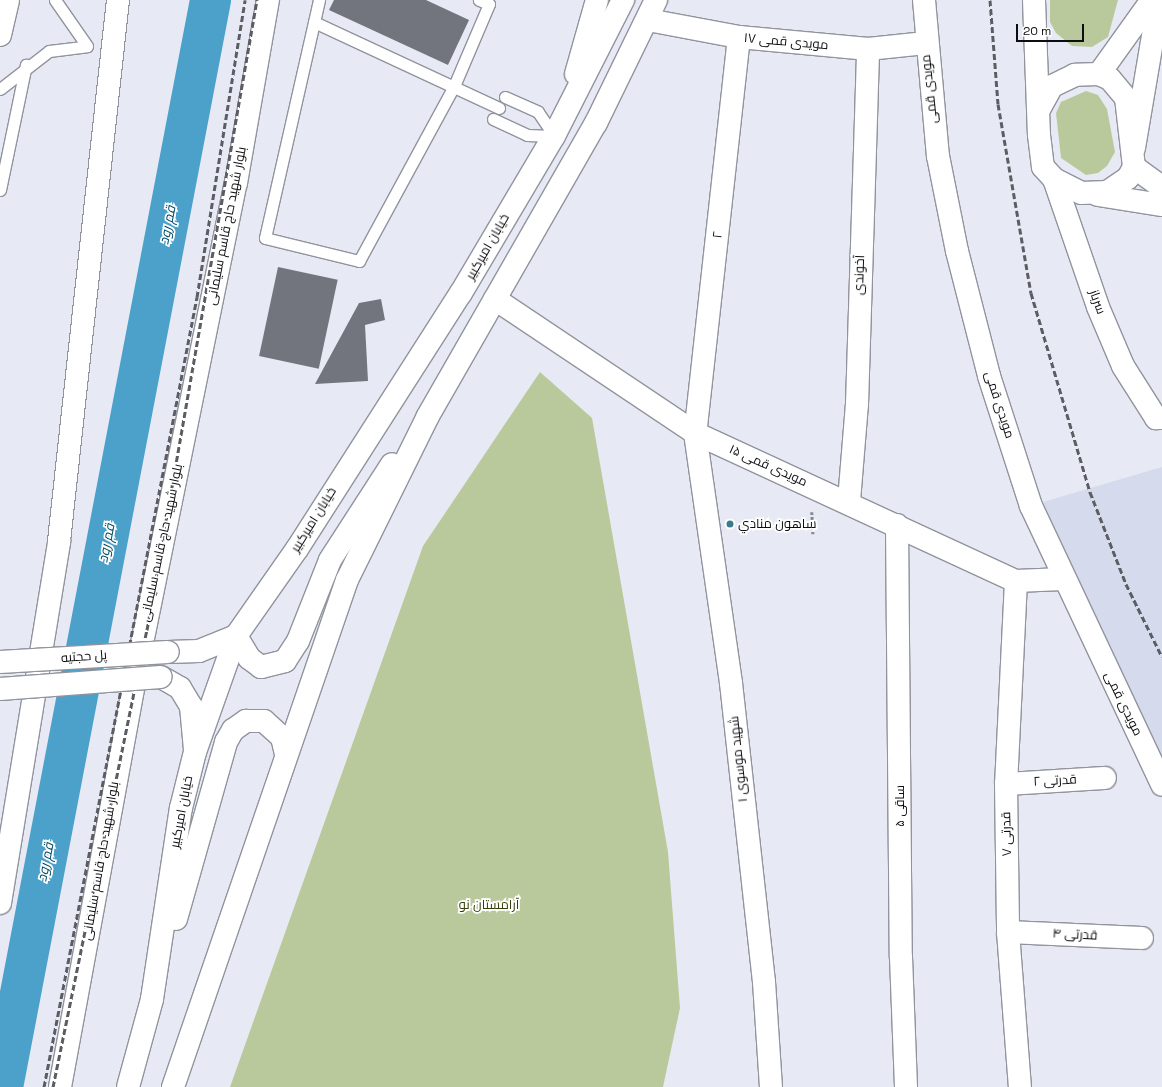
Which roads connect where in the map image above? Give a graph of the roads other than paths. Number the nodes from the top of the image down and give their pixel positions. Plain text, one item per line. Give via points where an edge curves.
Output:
1 (8, 0) edge
2 (55, 0) edge
3 (118, 0) edge
4 (268, 0) edge
5 (319, 0) edge
6 (479, 0) edge
7 (597, 0) edge
8 (623, 0) edge
9 (656, 0) edge
10 (924, 0) edge
11 (1034, 0) edge
12 (1152, 0) edge
13 (1159, 0) edge
14 (648, 20) junction
15 (314, 22) junction
16 (0, 34) edge
17 (739, 37) junction
18 (926, 43) junction
19 (868, 49) junction
20 (1157, 52) edge
21 (26, 66) junction
22 (1099, 74) junction
23 (454, 86) junction
24 (0, 89) edge
25 (505, 97) dead end
26 (499, 108) dead end
27 (568, 108) junction
28 (1040, 108) junction
29 (493, 119) dead end
30 (554, 136) junction
31 (1133, 162) junction
32 (1054, 179) junction
33 (1162, 187) edge
34 (0, 190) edge
35 (1094, 194) junction
36 (1162, 205) edge
37 (495, 299) junction
38 (428, 416) junction
39 (1159, 418) edge
40 (695, 433) junction
41 (849, 501) junction
42 (897, 525) junction
43 (1063, 579) junction
44 (1016, 581) junction
45 (236, 636) junction
46 (0, 662) edge
47 (0, 689) edge
48 (195, 752) junction
49 (286, 755) junction
50 (1105, 778) dead end
51 (1006, 784) junction
52 (1162, 785) edge
53 (0, 903) edge
54 (1008, 932) junction
55 (1142, 938) dead end
56 (152, 999) junction
57 (60, 1087) edge
58 (128, 1087) edge
59 (173, 1087) edge
60 (771, 1087) edge
61 (906, 1087) edge
62 (1020, 1087) edge

1 - 16 main road
2 - 21 lane via 86,46 49,50
3 - 53 main road via 59,541
4 - 57 main road, بلوار شهید حاج قاسم سلیمانی via 236,184 138,663
5 - 15 lane
6 - 23 lane via 489,4
7 - 27 main road
8 - 27 main road, خیابان امیرکبیر
9 - 14 main road
10 - 18 main road, مویدی قمی
11 - 28 main road
12 - 22 main road
13 - 20 main road
14 - 17 main road, مویدی قمی ۱۷
14 - 37 main road via 596,123
15 - 23 lane
15 - 23 lane via 265,238 359,261
17 - 19 main road, مویدی قمی ۱۷
17 - 40 main road, ۲
18 - 19 main road, مویدی قمی ۱۷
18 - 43 main road, مویدی قمی via 938,156 957,251 989,376 1031,506
19 - 41 main road, آخوندی via 857,404
20 - 31 main road
21 - 24 lane
21 - 34 lane
22 - 28 main road via 1075,75 1052,86
22 - 31 main road via 1120,87 1126,98
23 - 26 lane
25 - 30 lane via 538,112
27 - 30 main road, خیابان امیرکبیر
28 - 32 main road via 1043,167
29 - 30 lane via 527,135
30 - 45 main road, خیابان امیرکبیر via 461,293 297,549
31 - 33 main road
31 - 35 main road via 1118,186
32 - 35 main road via 1081,193
32 - 39 main road, سرباز via 1098,307 1122,366
35 - 36 main road
37 - 38 main road
37 - 40 main road, مویدی قمی ۱۵
38 - 45 main road via 375,487 330,560 298,641 285,661 261,667 249,658
38 - 49 main road via 347,580
40 - 41 main road, مویدی قمی ۱۵
40 - 60 main road, شهید موسوی ۱ via 731,683 764,982
41 - 42 main road, مویدی قمی ۱۵
42 - 44 main road, مویدی قمی ۱۵
42 - 61 main road, ساقی ۵ via 901,957
43 - 44 main road, مویدی قمی ۱۵
43 - 52 main road, مویدی قمی
44 - 51 main road, قدرتی ۷
45 - 46 main road, پل حجتیه, bridge via 199,651
45 - 48 main road, خیابان امیرکبیر
47 - 48 main road, پل حجتیه, bridge via 161,677 180,688 191,706
48 - 56 main road, خیابان امیرکبیر via 181,808
49 - 56 main road via 282,737 264,721 246,721 233,730 226,742
49 - 59 main road
50 - 51 main road, قدرتی ۲
51 - 54 main road, قدرتی ۷
54 - 55 main road, قدرتی ۴
54 - 62 main road, قدرتی ۷
56 - 58 main road, خیابان امیرکبیر

